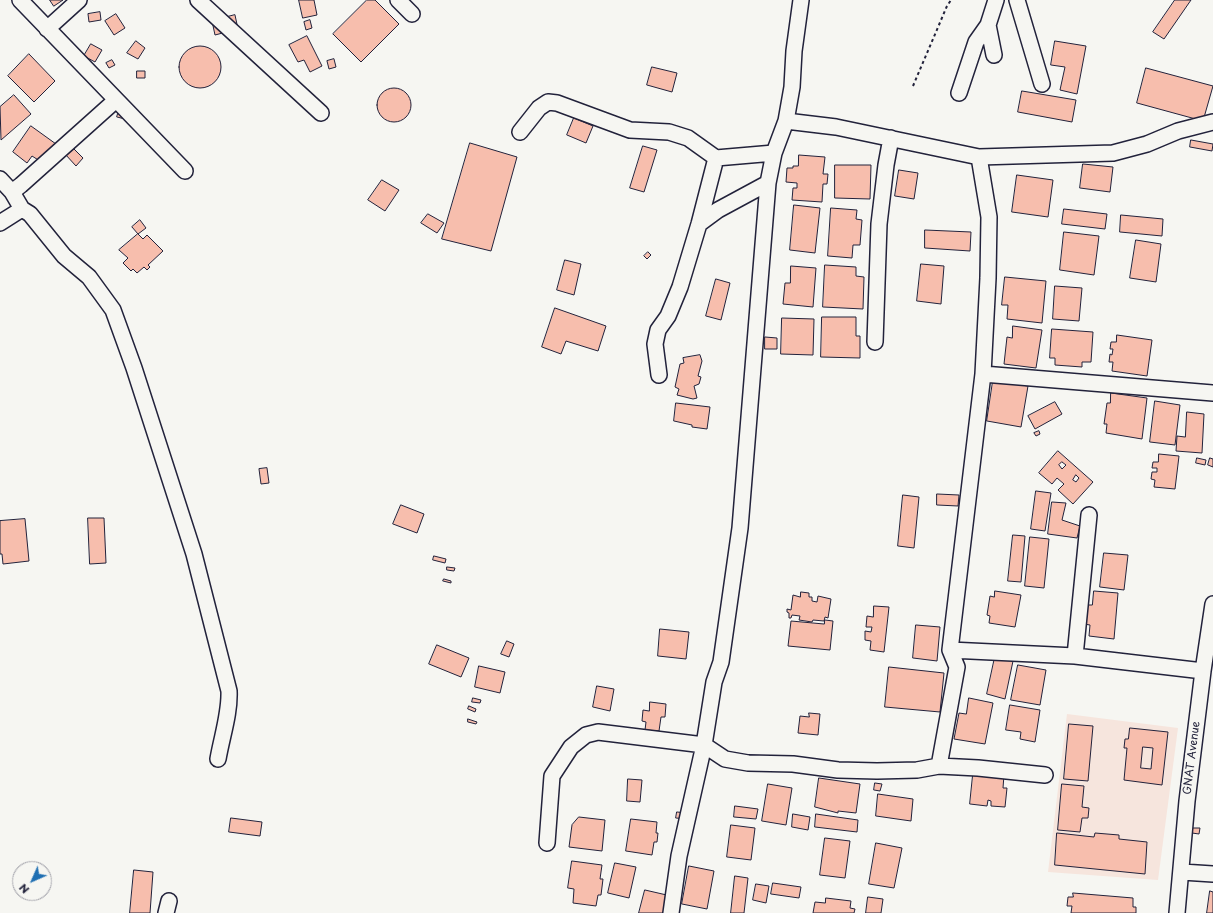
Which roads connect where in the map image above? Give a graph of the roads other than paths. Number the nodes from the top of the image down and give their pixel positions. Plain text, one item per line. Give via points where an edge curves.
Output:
1 (20, 0) edge
2 (79, 0) edge
3 (198, 0) edge
4 (398, 0) edge
5 (801, 0) edge
6 (996, 0) edge
7 (1017, 0) edge
8 (412, 14) dead end
9 (988, 25) junction
10 (47, 29) junction
11 (994, 55) dead end
12 (1042, 84) dead end
13 (959, 93) dead end
14 (116, 100) junction
15 (321, 113) dead end
16 (786, 121) junction
17 (1213, 122) edge
18 (520, 132) dead end
19 (891, 138) junction
20 (774, 153) junction
21 (979, 157) junction
22 (716, 158) junction
23 (185, 171) dead end
24 (0, 179) edge
25 (768, 183) junction
26 (12, 192) junction
27 (22, 209) junction
28 (0, 223) edge
29 (699, 224) junction
30 (875, 342) dead end
31 (983, 374) junction
32 (659, 375) dead end
33 (1213, 393) edge
34 (1089, 515) dead end
35 (1213, 604) edge
36 (950, 650) junction
37 (1075, 656) junction
38 (1203, 671) junction
39 (704, 745) junction
40 (218, 759) dead end
41 (939, 766) junction
42 (1045, 775) dead end
43 (546, 843) dead end
44 (1182, 872) junction
45 (1213, 874) edge
46 (671, 913) edge
47 (1177, 913) edge

1 - 10 street
2 - 10 street
3 - 15 street
4 - 8 street
5 - 16 street
6 - 9 street
7 - 12 street
9 - 11 street
9 - 13 street via 976,42
10 - 14 street
14 - 23 street
14 - 26 street
16 - 19 street via 836,127
16 - 20 street
17 - 21 street via 1112,153
18 - 22 street via 539,108 548,102 557,103 630,130 669,132 688,138
19 - 21 street
19 - 30 street via 879,224
20 - 22 street
20 - 25 street
21 - 31 street via 988,217
22 - 29 street
24 - 26 street
25 - 29 street via 718,210
25 - 39 street via 740,528 721,662 714,682
26 - 27 street
27 - 28 street
27 - 40 street via 30,214 64,256 89,277 113,310 134,368 194,554 229,691 229,706
29 - 32 street via 680,287 668,316 658,330 655,344
31 - 33 street
31 - 36 street
34 - 37 street
35 - 38 street, GNAT Avenue
36 - 37 street
36 - 41 street via 957,667
37 - 38 street
38 - 44 street, GNAT Avenue via 1187,801
39 - 41 street via 725,759 748,763 878,771 916,770
39 - 43 street via 598,732 586,735 571,747 552,776
39 - 46 street via 679,856
41 - 42 street
44 - 45 street
44 - 47 street, GNAT Avenue

